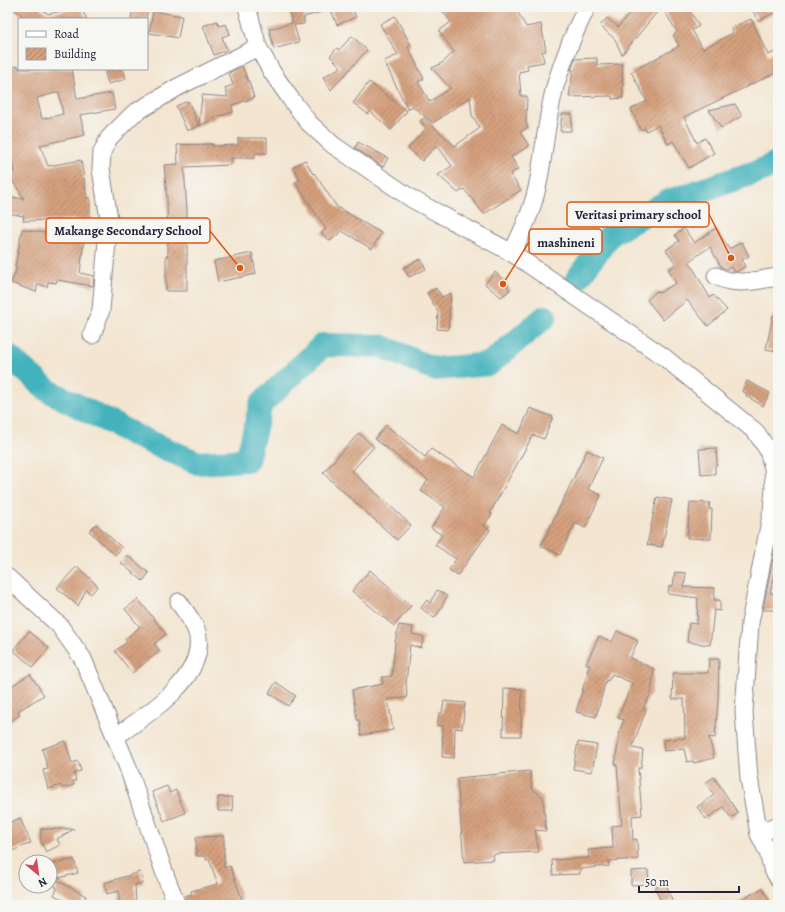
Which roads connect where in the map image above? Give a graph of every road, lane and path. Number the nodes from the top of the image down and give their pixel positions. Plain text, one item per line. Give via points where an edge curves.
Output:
1 (247, 7) edge
2 (587, 7) edge
3 (258, 47) junction
4 (512, 253) junction
5 (716, 276) dead end
6 (778, 277) edge
7 (92, 335) dead end
8 (7, 577) edge
9 (179, 602) dead end
10 (115, 738) junction
11 (778, 825) edge
12 (759, 834) junction
13 (778, 878) edge
14 (177, 905) edge

1 - 3 street
2 - 4 street via 557,81 530,217
3 - 4 street via 309,123 333,145 412,198
3 - 7 street via 178,87 133,114 109,138 102,152 101,169 109,219 102,310
4 - 12 street via 664,357 756,432 768,450 773,468 772,511 750,623 744,712 749,778
5 - 6 street via 725,281 744,282
8 - 10 street via 59,625 84,659
9 - 10 street via 198,635 199,648 194,663 178,687 157,708
10 - 14 street
11 - 12 street
12 - 13 street

